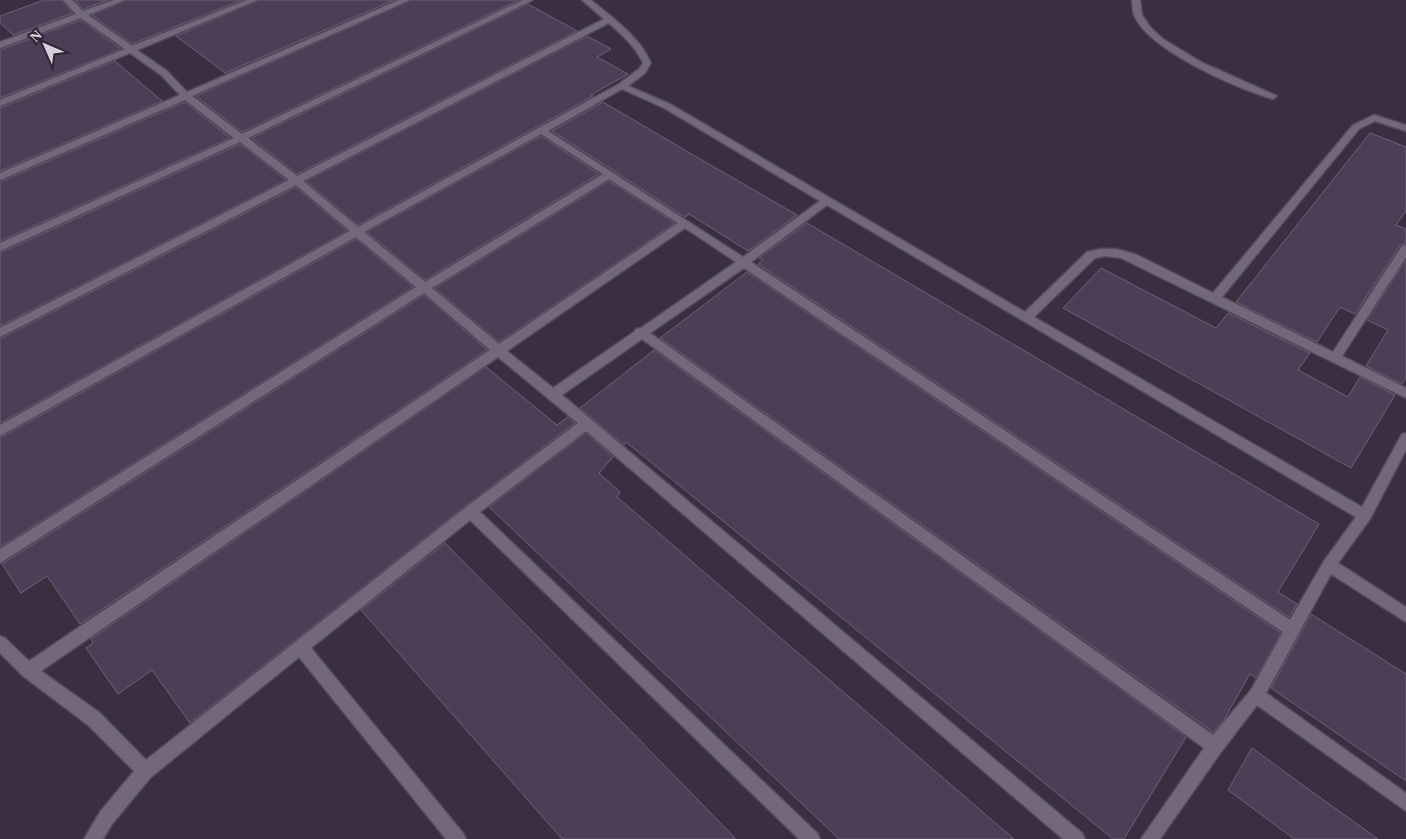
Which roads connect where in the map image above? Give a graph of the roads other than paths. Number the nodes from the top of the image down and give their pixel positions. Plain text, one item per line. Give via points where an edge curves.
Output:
1 (67, 0) edge
2 (121, 0) edge
3 (254, 0) edge
4 (406, 0) edge
5 (529, 0) edge
6 (586, 0) edge
7 (1136, 0) edge
8 (82, 15) junction
9 (610, 19) junction
10 (0, 45) edge
11 (133, 50) junction
12 (622, 86) junction
13 (186, 96) junction
14 (1273, 96) dead end
15 (0, 103) edge
16 (1406, 128) edge
17 (541, 130) junction
18 (241, 138) junction
19 (610, 174) junction
20 (0, 177) edge
21 (297, 180) junction
22 (828, 200) junction
23 (685, 222) junction
24 (357, 232) junction
25 (0, 247) edge
26 (1406, 249) edge
27 (744, 262) junction
28 (426, 287) junction
29 (1215, 298) junction
30 (1026, 318) junction
31 (640, 332) junction
32 (0, 333) edge
33 (498, 352) junction
34 (1335, 358) junction
35 (1406, 393) edge
36 (553, 395) junction
37 (586, 424) junction
38 (0, 431) edge
39 (1406, 438) edge
40 (470, 512) junction
41 (1365, 515) junction
42 (0, 558) edge
43 (1328, 565) junction
44 (1406, 615) edge
45 (1292, 629) junction
46 (0, 643) edge
47 (301, 648) junction
48 (28, 670) junction
49 (1256, 695) junction
50 (1215, 746) junction
51 (145, 771) junction
52 (1406, 803) edge
53 (92, 839) edge
54 (457, 839) edge
55 (811, 839) edge
56 (1076, 839) edge
57 (1150, 839) edge

1 - 8 street
2 - 8 street
3 - 11 street
4 - 13 street
5 - 18 street
6 - 9 street
7 - 14 street via 1138,15 1164,44 1225,77
8 - 10 street
8 - 11 street
9 - 12 street via 644,54 647,63
9 - 21 street
11 - 13 street via 164,73
11 - 15 street
12 - 17 street
12 - 22 street via 667,106
13 - 18 street
13 - 20 street
16 - 29 street via 1374,118 1356,127
17 - 19 street
17 - 24 street
18 - 21 street
18 - 25 street
19 - 23 street
19 - 28 street
21 - 24 street
21 - 32 street
22 - 27 street
22 - 30 street
23 - 27 street
23 - 33 street
24 - 28 street
24 - 38 street
26 - 34 street
27 - 31 street
27 - 45 street
28 - 33 street
28 - 42 street
29 - 30 street via 1131,256 1101,252 1091,255
29 - 34 street
30 - 41 street
31 - 36 street
31 - 50 street
33 - 36 street
33 - 48 street
34 - 35 street
36 - 37 street
37 - 40 street
37 - 56 street
39 - 41 street
40 - 47 street
40 - 55 street
41 - 43 street
43 - 44 street
43 - 45 street
45 - 49 street
46 - 48 street
47 - 51 street
47 - 54 street
48 - 51 street via 94,719
49 - 50 street
49 - 52 street
50 - 57 street
51 - 53 street

